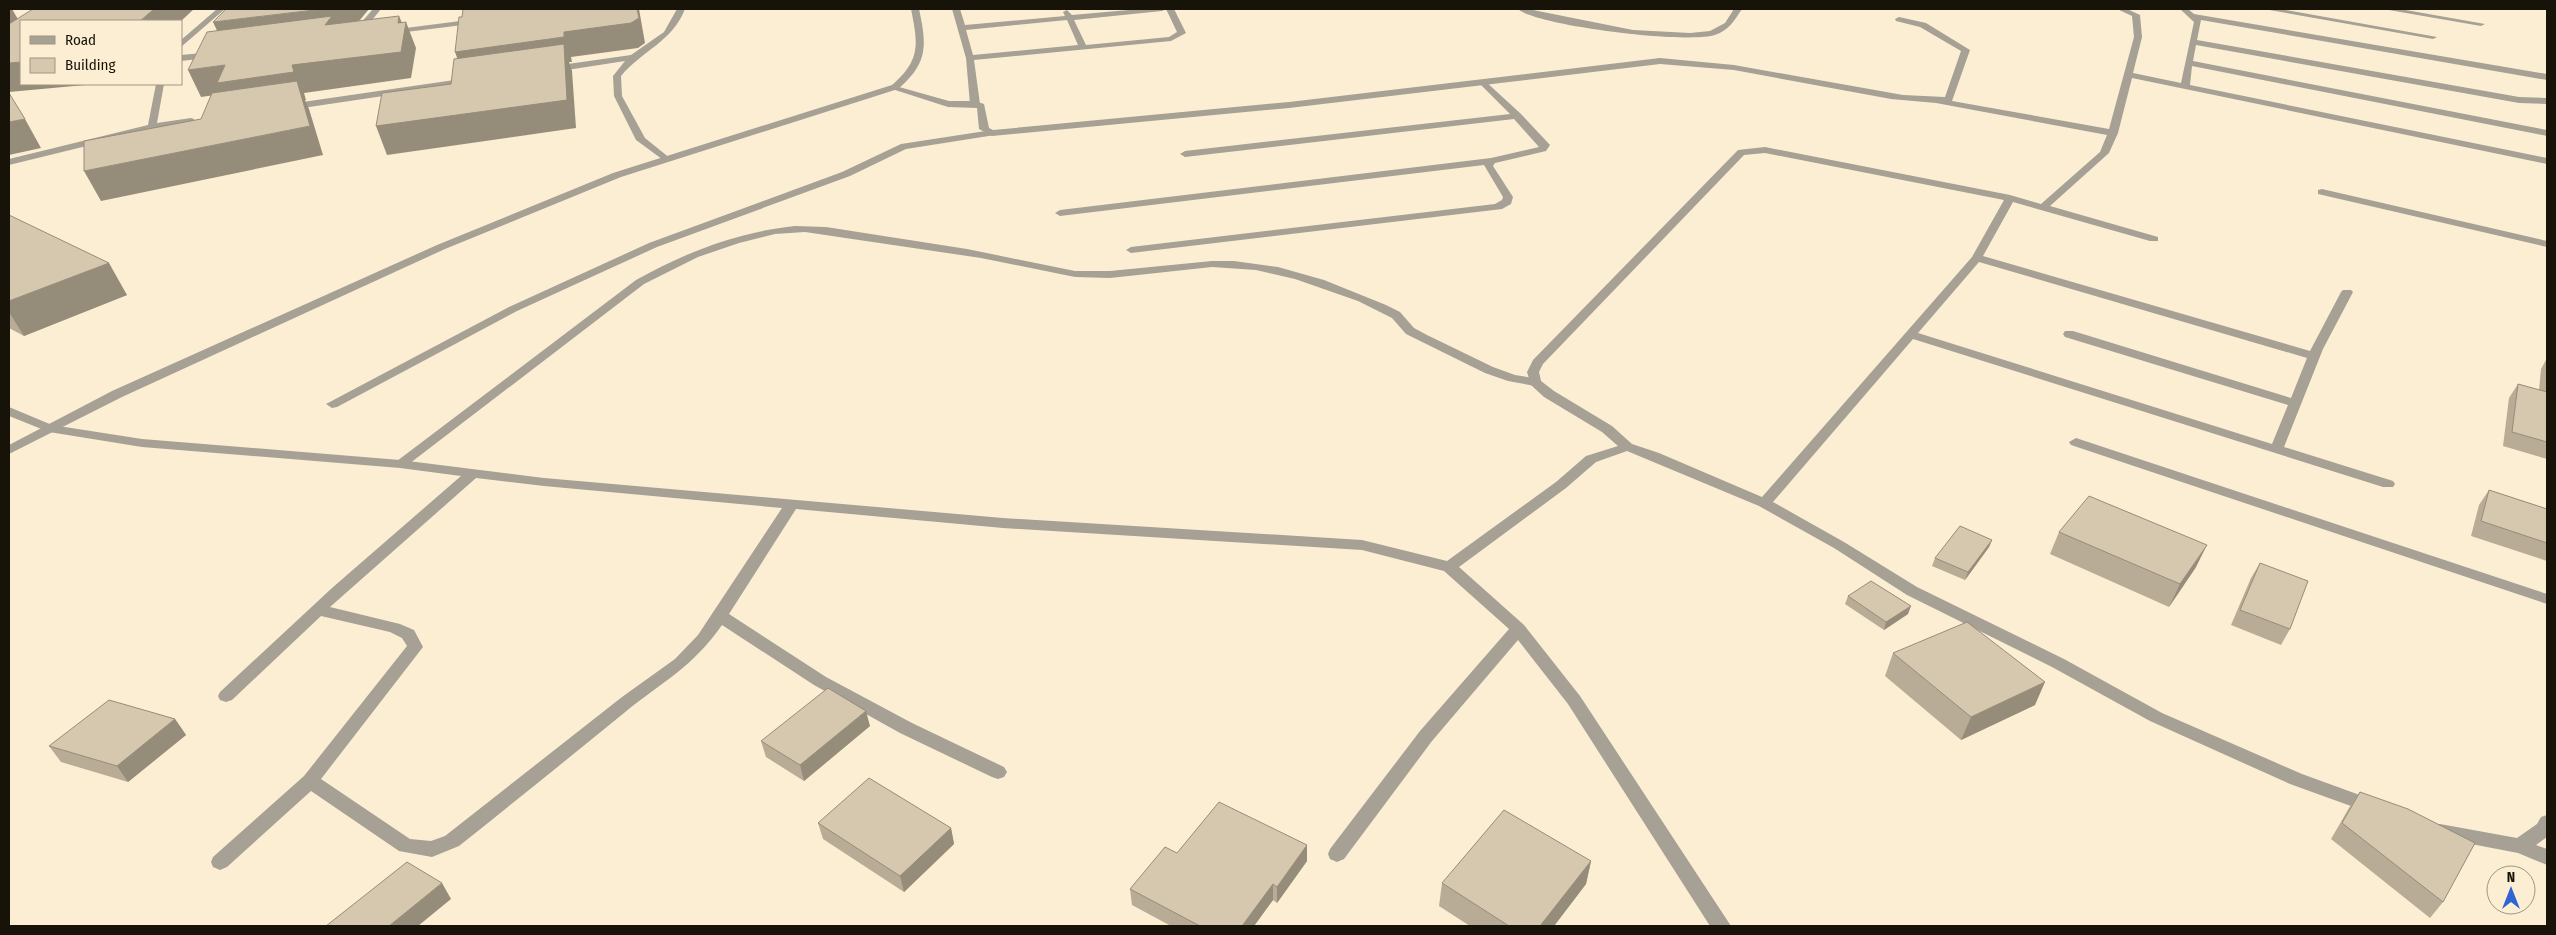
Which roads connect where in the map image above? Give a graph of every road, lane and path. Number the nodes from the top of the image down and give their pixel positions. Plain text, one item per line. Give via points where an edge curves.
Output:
1 (221, 9) edge
2 (377, 9) edge
3 (682, 9) edge
4 (915, 9) edge
5 (956, 9) edge
6 (1065, 9) edge
7 (1162, 9) edge
8 (1170, 9) edge
9 (1522, 9) edge
10 (1738, 9) edge
11 (2121, 9) edge
12 (2184, 9) edge
13 (2268, 9) edge
14 (2387, 9) edge
15 (2193, 16) junction
16 (1069, 18) junction
17 (1899, 19) dead end
18 (486, 20) edge
19 (2481, 24) dead end
20 (962, 28) junction
21 (382, 34) edge
22 (363, 36) edge
23 (2433, 37) dead end
24 (2192, 42) junction
25 (182, 44) edge
26 (1083, 48) junction
27 (220, 54) edge
28 (633, 57) junction
29 (182, 58) edge
30 (970, 58) junction
31 (2189, 63) junction
32 (544, 70) edge
33 (2128, 75) junction
34 (2547, 77) edge
35 (476, 80) edge
36 (1484, 83) junction
37 (160, 85) edge
38 (2185, 86) junction
39 (895, 87) junction
40 (1937, 100) junction
41 (2547, 101) edge
42 (975, 104) junction
43 (280, 108) edge
44 (1518, 116) junction
45 (201, 120) edge
46 (152, 127) junction
47 (992, 132) junction
48 (2113, 133) junction
49 (2547, 133) edge
50 (1185, 154) dead end
51 (666, 158) junction
52 (1491, 161) junction
53 (2547, 161) edge
54 (9, 162) edge
55 (2322, 192) dead end
56 (2010, 198) junction
57 (2043, 206) junction
58 (1060, 213) dead end
59 (2154, 238) dead end
60 (2547, 244) edge
61 (1131, 250) dead end
62 (1978, 258) junction
63 (2347, 292) dead end
64 (2069, 334) dead end
65 (1911, 335) junction
66 (2315, 356) junction
67 (1535, 382) junction
68 (2296, 403) junction
69 (332, 404) dead end
70 (9, 411) edge
71 (48, 428) junction
72 (2076, 442) dead end
73 (1627, 447) junction
74 (2277, 449) junction
75 (9, 450) edge
76 (400, 464) junction
77 (473, 473) junction
78 (2388, 484) dead end
79 (1764, 503) junction
80 (792, 504) junction
81 (1449, 567) junction
82 (2547, 599) edge
83 (318, 610) junction
84 (720, 616) junction
85 (1518, 629) junction
86 (226, 696) dead end
87 (998, 772) dead end
88 (310, 781) junction
89 (2389, 813) edge
90 (2547, 822) edge
91 (2426, 826) edge
92 (2520, 846) junction
93 (1337, 854) dead end
94 (2547, 857) edge
95 (220, 862) dead end
96 (1717, 924) edge

1 - 25 street
2 - 22 street via 354,37
3 - 28 street via 668,34
4 - 39 street via 922,40 919,61 908,77
5 - 20 street
6 - 16 street
7 - 16 street
8 - 26 street via 1181,27 1182,33 1178,37
9 - 10 street via 1639,33 1681,37 1708,34 1728,25
11 - 33 street via 2136,15 2138,37
12 - 15 street
13 - 23 street
14 - 19 street
15 - 24 street via 2198,21
15 - 34 street
16 - 20 street
16 - 26 street
17 - 40 street via 1923,25 1966,50 1949,99
18 - 21 street
20 - 30 street
24 - 31 street
24 - 41 street via 2519,100
26 - 30 street
27 - 29 street
28 - 32 street
28 - 51 street via 617,76 618,96 641,140
30 - 42 street
31 - 38 street
31 - 49 street
33 - 38 street
33 - 48 street
35 - 43 street
36 - 40 street via 1644,62 1678,61 1889,96
36 - 44 street
36 - 47 street via 1279,106
37 - 46 street
38 - 53 street
39 - 42 street via 948,104
39 - 51 street
40 - 48 street
42 - 47 street via 981,106 984,129
44 - 50 street
44 - 52 street via 1541,139 1545,145 1543,149
45 - 46 street
46 - 54 street
47 - 69 street via 904,146 853,171 653,245 512,309
48 - 57 street via 2104,153
51 - 71 street via 398,265
52 - 58 street
52 - 61 street via 1488,166 1508,197 1507,202 1498,207
55 - 60 street
56 - 57 street
56 - 62 street
56 - 67 street via 1774,152 1741,152 1537,363 1533,372
57 - 59 street
62 - 65 street
62 - 66 street
63 - 66 street
64 - 68 street
65 - 74 street
65 - 79 street
66 - 68 street
67 - 73 street via 1549,394 1608,429
67 - 76 street via 1489,370 1410,331 1396,315 1382,307 1277,269 1213,264 1130,274 1075,274 942,247 878,240 817,228 795,228 740,240 683,260 640,282
68 - 74 street
70 - 71 street
71 - 75 street
71 - 76 street via 142,443
72 - 82 street
73 - 79 street
73 - 81 street via 1591,459 1561,485
74 - 78 street
76 - 77 street
77 - 80 street
77 - 83 street
79 - 89 street via 1912,591 2058,663 2156,717 2296,779
80 - 81 street via 1003,523 1362,545
80 - 84 street
81 - 85 street
83 - 86 street
83 - 88 street via 394,628 408,634 415,647
84 - 87 street via 820,681 906,728
84 - 88 street via 704,639 681,662 482,820 452,841 432,850 406,846
85 - 93 street via 1426,736
85 - 96 street via 1574,700
88 - 95 street
90 - 92 street via 2546,828
91 - 92 street
92 - 94 street

